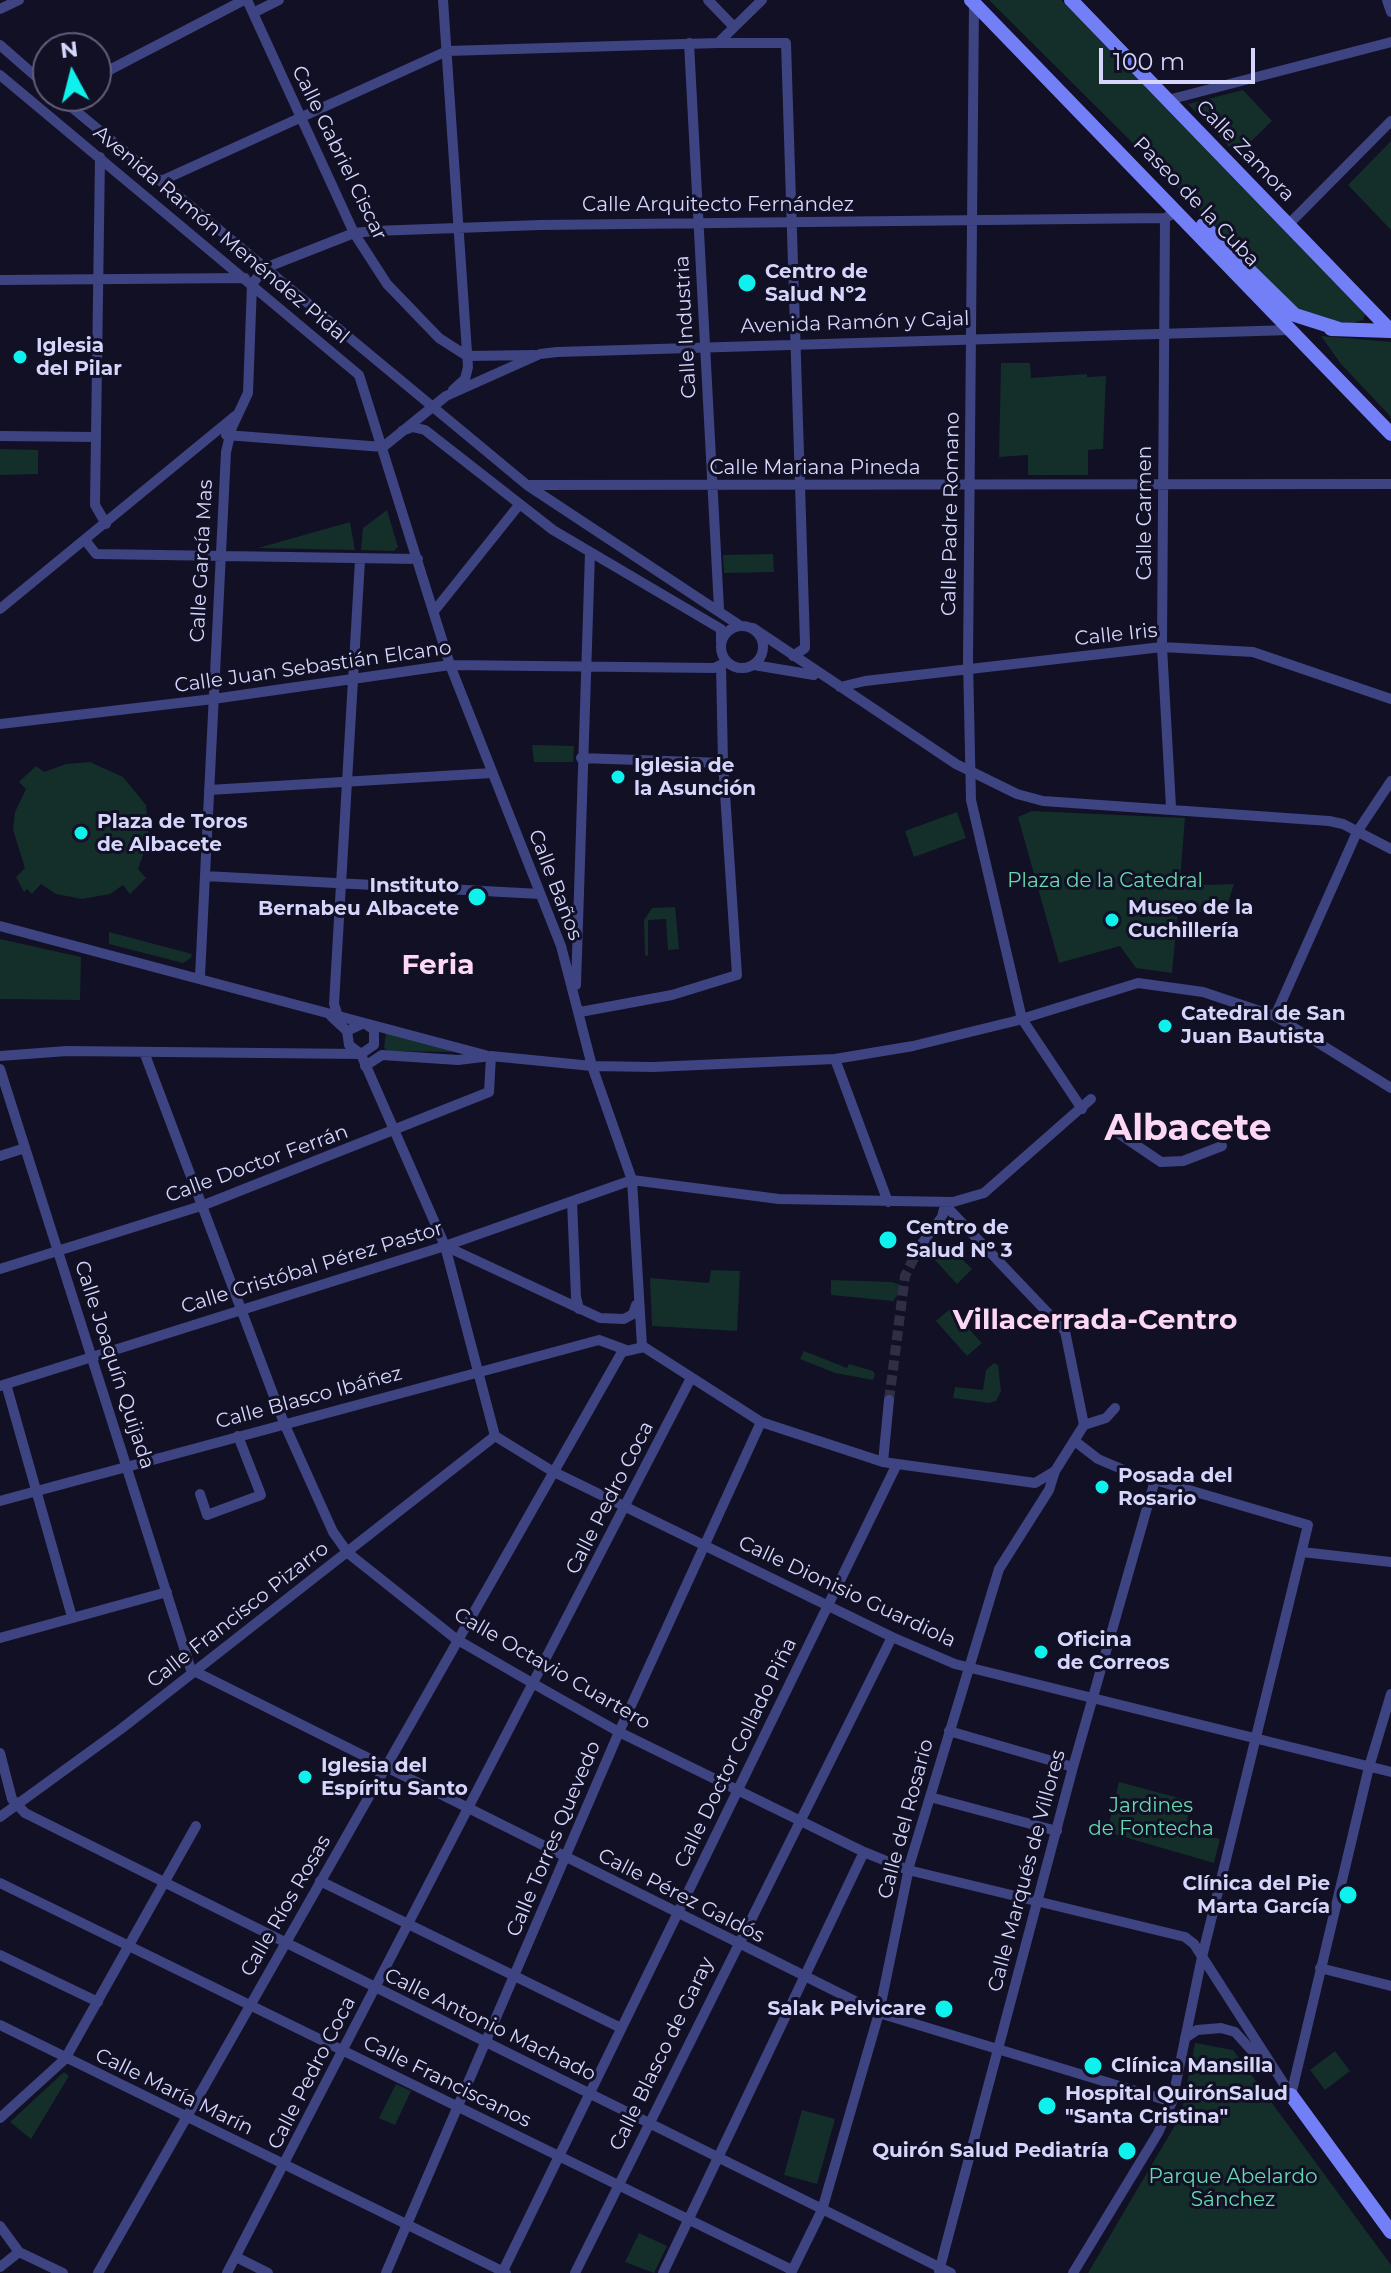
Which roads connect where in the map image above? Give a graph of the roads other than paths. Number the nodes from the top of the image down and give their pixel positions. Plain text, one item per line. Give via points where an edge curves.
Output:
1 (19, 0) edge
2 (246, 0) edge
3 (279, 0) edge
4 (443, 0) edge
5 (708, 0) edge
6 (762, 0) edge
7 (1071, 0) edge
8 (1387, 0) edge
9 (972, 2) edge
10 (0, 9) edge
11 (1391, 12) edge
12 (253, 13) junction
13 (734, 27) junction
14 (1391, 42) edge
15 (689, 43) junction
16 (718, 43) junction
17 (0, 45) edge
18 (447, 51) junction
19 (112, 69) edge
20 (32, 73) edge
21 (1, 79) edge
22 (1168, 100) junction
23 (78, 112) edge
24 (299, 116) junction
25 (1391, 121) edge
26 (100, 157) junction
27 (161, 181) junction
28 (1171, 215) junction
29 (974, 220) junction
30 (792, 224) junction
31 (699, 225) junction
32 (1288, 225) junction
33 (460, 228) junction
34 (354, 233) junction
35 (265, 268) junction
36 (0, 280) edge
37 (99, 280) junction
38 (250, 280) junction
39 (1339, 329) junction
40 (1291, 330) junction
41 (1164, 331) junction
42 (1391, 331) edge
43 (972, 337) junction
44 (797, 342) junction
45 (706, 345) junction
46 (540, 354) junction
47 (467, 356) junction
48 (362, 381) junction
49 (446, 396) junction
50 (431, 405) junction
51 (242, 407) junction
52 (448, 418) junction
53 (407, 425) junction
54 (398, 433) junction
55 (1391, 434) edge
56 (229, 435) junction
57 (0, 436) edge
58 (96, 437) junction
59 (205, 442) junction
60 (383, 447) junction
61 (802, 484) junction
62 (1163, 484) junction
63 (1391, 484) edge
64 (527, 485) junction
65 (970, 485) junction
66 (713, 486) junction
67 (519, 505) junction
68 (106, 524) junction
69 (85, 540) junction
70 (590, 553) junction
71 (220, 557) junction
72 (418, 559) junction
73 (360, 560) junction
74 (0, 609) edge
75 (719, 609) junction
76 (435, 610) junction
77 (739, 625) junction
78 (753, 628) junction
79 (721, 642) junction
80 (1162, 647) junction
81 (793, 656) junction
82 (724, 664) junction
83 (450, 665) junction
84 (754, 665) junction
85 (584, 667) junction
86 (968, 670) junction
87 (352, 678) junction
88 (837, 686) junction
89 (213, 699) junction
90 (1391, 699) edge
91 (0, 724) edge
92 (581, 758) junction
93 (723, 763) junction
94 (969, 772) junction
95 (492, 773) junction
96 (347, 782) junction
97 (1389, 786) edge
98 (209, 790) junction
99 (1171, 807) junction
100 (1357, 832) junction
101 (1391, 849) edge
102 (205, 876) junction
103 (340, 884) junction
104 (540, 894) junction
105 (0, 926) edge
106 (200, 976) junction
107 (576, 995) junction
108 (580, 1012) junction
109 (326, 1013) junction
110 (338, 1016) junction
111 (1275, 1016) junction
112 (364, 1023) junction
113 (1026, 1024) junction
114 (347, 1031) junction
115 (144, 1052) junction
116 (361, 1054) junction
117 (0, 1056) edge
118 (491, 1056) junction
119 (835, 1059) junction
120 (365, 1066) junction
121 (592, 1066) junction
122 (0, 1069) edge
123 (1391, 1088) edge
124 (1091, 1099) dead end
125 (1082, 1109) junction
126 (1124, 1126) dead end
127 (393, 1132) junction
128 (1222, 1146) dead end
129 (25, 1148) junction
130 (0, 1156) edge
131 (632, 1180) junction
132 (572, 1201) junction
133 (888, 1202) junction
134 (204, 1205) junction
135 (945, 1205) junction
136 (445, 1246) junction
137 (920, 1246) tunnel mouth
138 (59, 1251) junction
139 (0, 1269) edge
140 (637, 1304) junction
141 (242, 1309) junction
142 (579, 1309) junction
143 (642, 1346) junction
144 (626, 1350) junction
145 (93, 1356) junction
146 (477, 1371) junction
147 (691, 1378) junction
148 (3, 1385) edge
149 (889, 1400) tunnel mouth
150 (1115, 1408) dead end
151 (761, 1422) junction
152 (284, 1423) junction
153 (1084, 1425) junction
154 (238, 1436) junction
155 (495, 1436) junction
156 (1076, 1442) junction
157 (883, 1462) junction
158 (897, 1464) junction
159 (128, 1466) junction
160 (552, 1471) junction
161 (1055, 1471) junction
162 (1155, 1480) junction
163 (37, 1491) junction
164 (200, 1494) dead end
165 (0, 1501) edge
166 (626, 1506) junction
167 (705, 1545) junction
168 (1302, 1552) junction
169 (348, 1553) junction
170 (1391, 1562) edge
171 (167, 1592) junction
172 (828, 1605) junction
173 (72, 1617) junction
174 (892, 1637) junction
175 (0, 1638) edge
176 (456, 1639) junction
177 (967, 1668) junction
178 (193, 1672) junction
179 (534, 1684) junction
180 (1391, 1694) edge
181 (1092, 1700) junction
182 (949, 1731) junction
183 (619, 1732) junction
184 (1255, 1739) junction
185 (0, 1753) edge
186 (1073, 1767) junction
187 (1369, 1767) junction
188 (384, 1768) junction
189 (1391, 1772) edge
190 (738, 1790) junction
191 (930, 1797) junction
192 (15, 1806) junction
193 (469, 1811) junction
194 (0, 1817) edge
195 (801, 1821) junction
196 (196, 1826) dead end
197 (1057, 1831) junction
198 (864, 1852) junction
199 (566, 1858) junction
200 (908, 1870) junction
201 (320, 1881) junction
202 (0, 1883) edge
203 (165, 1884) junction
204 (1038, 1900) junction
205 (677, 1915) junction
206 (409, 1924) junction
207 (285, 1943) junction
208 (737, 1944) junction
209 (129, 1946) junction
210 (0, 1955) edge
211 (1202, 1957) junction
212 (1320, 1968) junction
213 (514, 1976) junction
214 (804, 1978) junction
215 (1391, 1986) edge
216 (375, 1989) junction
217 (98, 2002) junction
218 (250, 2006) junction
219 (879, 2013) junction
220 (0, 2025) edge
221 (621, 2028) junction
222 (1185, 2038) junction
223 (486, 2045) junction
224 (999, 2050) junction
225 (344, 2051) junction
226 (65, 2059) junction
227 (589, 2094) junction
228 (1291, 2095) junction
229 (1172, 2102) junction
230 (459, 2108) junction
231 (0, 2118) edge
232 (187, 2118) junction
233 (647, 2124) junction
234 (559, 2156) junction
235 (718, 2159) junction
236 (284, 2166) junction
237 (618, 2185) junction
238 (822, 2210) junction
239 (689, 2220) junction
240 (406, 2225) junction
241 (0, 2226) edge
242 (1391, 2232) edge
243 (19, 2252) junction
244 (236, 2257) junction
245 (0, 2267) edge
246 (939, 2270) edge
247 (504, 2272) edge
248 (791, 2272) edge
249 (63, 2273) edge
250 (98, 2273) edge
251 (227, 2273) edge
252 (268, 2273) edge
253 (386, 2273) edge
254 (575, 2273) edge
255 (663, 2273) edge
256 (951, 2273) edge
257 (1073, 2273) edge

1 - 10 street
2 - 12 street, Calle Gabriel Ciscar
2 - 19 street
3 - 12 street
4 - 18 street
5 - 13 street
6 - 13 street
7 - 22 main road, Calle Zamora
8 - 11 street
9 - 28 main road, Paseo de la Cuba
9 - 29 street, Calle Padre Romano
12 - 24 street, Calle Gabriel Ciscar
13 - 16 street
14 - 22 street
15 - 16 street
15 - 18 street
15 - 31 street, Calle Industria
16 - 30 street via 786,43
17 - 20 street
18 - 24 street
18 - 33 street
21 - 26 street, Avenida Ramón Menéndez Pidal
22 - 32 main road, Calle Zamora
23 - 27 street, Avenida Ramón Menéndez Pidal
24 - 27 street
24 - 34 street, Calle Gabriel Ciscar
25 - 32 street
26 - 37 street
26 - 38 street, Avenida Ramón Menéndez Pidal
27 - 35 street, Avenida Ramón Menéndez Pidal
28 - 29 street, Calle Arquitecto Fernández
28 - 39 main road via 1196,218 1295,315
28 - 40 main road, Paseo de la Cuba
28 - 41 street, Calle Carmen
29 - 30 street, Calle Arquitecto Fernández
29 - 43 street, Calle Padre Romano
30 - 31 street, Calle Arquitecto Fernández
30 - 44 street
31 - 33 street, Calle Arquitecto Fernández
31 - 45 street, Calle Industria
32 - 42 main road, Calle Zamora
33 - 34 street, Calle Arquitecto Fernández
33 - 47 street
34 - 35 street, Calle Arquitecto Fernández
34 - 47 street, Calle Gabriel Ciscar via 415,316
35 - 38 street, Avenida Ramón Menéndez Pidal
35 - 50 street, Avenida Ramón Menéndez Pidal
36 - 37 street
37 - 38 street
37 - 58 street
38 - 48 street, Avenida Ramón Menéndez Pidal
38 - 51 street, Calle García Mas via 250,374
39 - 40 main road
39 - 42 main road
40 - 41 street, Avenida Ramón y Cajal
40 - 55 main road, Paseo de la Cuba
41 - 43 street, Avenida Ramón y Cajal
41 - 62 street, Calle Carmen
43 - 44 street, Avenida Ramón y Cajal
43 - 65 street, Calle Padre Romano
44 - 45 street, Avenida Ramón y Cajal
44 - 61 street
45 - 46 street, Avenida Ramón y Cajal
45 - 66 street, Calle Industria
46 - 47 street
46 - 49 street, Avenida Ramón y Cajal
47 - 49 street via 465,379
48 - 53 street via 379,421 390,429
48 - 60 street, Avenida Ramón Menéndez Pidal
49 - 50 street, Avenida Ramón y Cajal
49 - 52 street
50 - 52 street, Avenida Ramón Menéndez Pidal
50 - 53 street, Avenida Ramón y Cajal
51 - 56 street, Calle García Mas
51 - 59 street
52 - 64 street, Avenida Ramón Menéndez Pidal
53 - 54 street, Avenida Ramón y Cajal
54 - 60 street, Avenida Ramón y Cajal
54 - 67 street via 412,427 425,430
56 - 59 street
56 - 60 street
56 - 71 street, Calle García Mas
57 - 58 street
58 - 68 street via 95,505
59 - 68 street
60 - 72 street, Calle Baños
61 - 65 street, Calle Mariana Pineda
61 - 66 street, Calle Mariana Pineda
61 - 81 street via 805,648
62 - 63 street, Calle Mariana Pineda
62 - 65 street, Calle Mariana Pineda
62 - 80 street, Calle Carmen
64 - 66 street, Calle Mariana Pineda
64 - 75 street, Avenida Ramón Menéndez Pidal
65 - 86 street, Calle Padre Romano
66 - 75 street, Calle Industria
67 - 70 street
67 - 76 street
68 - 69 street
69 - 71 street via 96,554
69 - 74 street
70 - 79 street via 721,629
70 - 85 street
71 - 73 street
71 - 89 street, Calle García Mas
72 - 73 street
72 - 76 street, Calle Baños
73 - 87 street
75 - 77 street, Avenida Ramón Menéndez Pidal
76 - 83 street, Calle Baños
77 - 78 street
77 - 79 street
78 - 81 street
78 - 84 street via 763,643
79 - 82 street
80 - 86 street, Calle Iris
80 - 90 street, Calle Iris via 1253,652
80 - 99 street, Calle Carmen
81 - 88 street
82 - 84 street
82 - 85 street, Calle Juan Sebastián Elcano
82 - 93 street
83 - 85 street, Calle Juan Sebastián Elcano
83 - 87 street, Calle Juan Sebastián Elcano
83 - 95 street, Calle Baños
84 - 88 street via 805,671
85 - 92 street
86 - 88 street, Calle Iris
86 - 94 street, Calle Padre Romano
87 - 89 street, Calle Juan Sebastián Elcano
87 - 96 street
88 - 94 street
89 - 91 street, Calle Juan Sebastián Elcano
89 - 98 street, Calle García Mas
92 - 93 street
92 - 107 street
93 - 108 street via 737,975 672,995
94 - 99 street via 1043,801
94 - 113 street, Calle Padre Romano via 971,800
95 - 96 street
95 - 104 street, Calle Baños
96 - 98 street
96 - 103 street
97 - 100 street
98 - 102 street, Calle García Mas
99 - 100 street via 1329,821
100 - 101 street
100 - 111 street
102 - 103 street
102 - 106 street, Calle García Mas
103 - 104 street
103 - 110 street via 334,1004
104 - 107 street, Calle Baños
105 - 106 street
106 - 109 street
107 - 108 street, Calle Baños
108 - 121 street, Calle Baños
109 - 110 street
109 - 114 street
110 - 112 street
111 - 113 street via 1220,992 1122,986
111 - 123 street
112 - 114 street
112 - 116 street via 376,1039
112 - 118 street
113 - 119 street
113 - 125 street, Calle Padre Romano
114 - 116 street via 349,1045
115 - 116 street
115 - 117 street
115 - 134 street, Calle Octavio Cuartero
116 - 120 street
118 - 120 street via 458,1060 379,1055
118 - 121 street
118 - 127 street, Calle Doctor Ferrán via 489,1092
119 - 121 street via 697,1067
119 - 133 street
120 - 127 street
121 - 131 street, Calle Baños
122 - 129 street, Calle Joaquín Quijada
124 - 125 street
125 - 135 street via 984,1193
126 - 128 street via 1118,1133 1161,1162 1183,1161
127 - 134 street, Calle Doctor Ferrán
127 - 136 street
129 - 130 street
129 - 138 street, Calle Joaquín Quijada
131 - 132 street, Calle Cristóbal Pérez Pastor
131 - 133 street via 739,1196
131 - 140 street, Calle Baños
132 - 136 street, Calle Cristóbal Pérez Pastor
132 - 142 street
133 - 135 street
134 - 138 street, Calle Doctor Ferrán
134 - 141 street, Calle Octavio Cuartero
135 - 137 street
135 - 153 street via 1065,1331
136 - 141 street, Calle Cristóbal Pérez Pastor
136 - 142 street
136 - 146 street
138 - 139 street, Calle Doctor Ferrán
138 - 145 street, Calle Joaquín Quijada
140 - 142 street via 624,1319 600,1318
140 - 143 street, Calle Baños
141 - 145 street, Calle Cristóbal Pérez Pastor
141 - 152 street, Calle Octavio Cuartero
143 - 144 street
143 - 147 street
144 - 146 street, Calle Blasco Ibáñez via 599,1340
144 - 160 street, Calle Ríos Rosas
145 - 148 street, Calle Cristóbal Pérez Pastor
145 - 159 street, Calle Joaquín Quijada
146 - 152 street, Calle Blasco Ibáñez
146 - 155 street
147 - 151 street
147 - 166 street, Calle Pedro Coca
148 - 163 street
149 - 157 street
150 - 153 street via 1106,1418
151 - 157 street
151 - 167 street, Calle Torres Quevedo
152 - 154 street, Calle Blasco Ibáñez
152 - 169 street, Calle Octavio Cuartero via 333,1532
153 - 156 street, Calle del Rosario
154 - 159 street, Calle Blasco Ibáñez
154 - 164 street via 261,1495 207,1515
155 - 160 street, Calle Dionisio Guardiola
155 - 169 street, Calle Francisco Pizarro
156 - 161 street, Calle del Rosario
156 - 162 street via 1098,1459
157 - 158 street
158 - 161 street via 1035,1483
158 - 172 street, Calle Doctor Collado Piña
159 - 163 street, Calle Blasco Ibáñez
159 - 171 street, Calle Joaquín Quijada
160 - 166 street, Calle Dionisio Guardiola
160 - 176 street, Calle Ríos Rosas
161 - 177 street, Calle del Rosario via 1049,1490 999,1569
162 - 168 street via 1308,1525
162 - 181 street, Calle Marqués de Villores
163 - 165 street, Calle Blasco Ibáñez
163 - 173 street
166 - 167 street, Calle Dionisio Guardiola
166 - 179 street, Calle Pedro Coca
167 - 172 street, Calle Dionisio Guardiola
167 - 183 street, Calle Torres Quevedo
168 - 170 street
168 - 184 street
169 - 176 street, Calle Octavio Cuartero
169 - 178 street, Calle Francisco Pizarro
171 - 173 street
171 - 178 street, Calle Joaquín Quijada
172 - 174 street, Calle Dionisio Guardiola
172 - 190 street, Calle Doctor Collado Piña
173 - 175 street
174 - 177 street, Calle Dionisio Guardiola
174 - 195 street, Calle Blasco de Garay
176 - 179 street, Calle Octavio Cuartero
176 - 188 street, Calle Ríos Rosas
177 - 181 street, Calle Dionisio Guardiola
177 - 182 street, Calle del Rosario
178 - 188 street, Calle Pérez Galdós
178 - 192 street, Calle Francisco Pizarro
179 - 183 street, Calle Octavio Cuartero
179 - 193 street, Calle Pedro Coca
180 - 187 street
181 - 184 street, Calle Dionisio Guardiola
181 - 186 street, Calle Marqués de Villores
182 - 186 street
182 - 191 street, Calle del Rosario
183 - 190 street, Calle Octavio Cuartero
183 - 199 street, Calle Torres Quevedo
184 - 187 street, Calle Dionisio Guardiola
184 - 211 street
185 - 192 street
186 - 197 street, Calle Marqués de Villores
187 - 189 street, Calle Dionisio Guardiola
187 - 212 street
188 - 193 street, Calle Pérez Galdós
188 - 201 street, Calle Ríos Rosas
190 - 195 street, Calle Octavio Cuartero
190 - 205 street, Calle Doctor Collado Piña
191 - 197 street
191 - 200 street, Calle del Rosario
192 - 194 street, Calle Francisco Pizarro
192 - 203 street, Calle Antonio Machado
193 - 199 street, Calle Pérez Galdós
193 - 206 street, Calle Pedro Coca
195 - 198 street, Calle Octavio Cuartero
195 - 208 street, Calle Blasco de Garay
196 - 203 street
197 - 204 street, Calle Marqués de Villores
198 - 200 street, Calle Octavio Cuartero
198 - 214 street
199 - 205 street, Calle Pérez Galdós
199 - 213 street, Calle Torres Quevedo
200 - 204 street, Calle Octavio Cuartero
200 - 219 street, Calle del Rosario
201 - 206 street
201 - 207 street, Calle Ríos Rosas
202 - 209 street, Calle Franciscanos
203 - 207 street, Calle Antonio Machado
203 - 209 street
204 - 211 street, Calle Octavio Cuartero via 1173,1932 1194,1944
204 - 224 street, Calle Marqués de Villores
205 - 208 street, Calle Pérez Galdós
205 - 221 street, Calle Doctor Collado Piña
206 - 213 street
206 - 216 street, Calle Pedro Coca
207 - 216 street, Calle Antonio Machado
207 - 218 street, Calle Ríos Rosas
208 - 214 street, Calle Pérez Galdós
208 - 233 street, Calle Blasco de Garay
209 - 217 street
209 - 218 street, Calle Franciscanos
210 - 217 street
211 - 222 street
211 - 228 street
212 - 215 street
212 - 228 street
213 - 221 street
213 - 223 street, Calle Torres Quevedo
214 - 219 street, Calle Pérez Galdós
214 - 235 street
216 - 223 street, Calle Antonio Machado
216 - 225 street, Calle Pedro Coca
217 - 226 street
218 - 225 street, Calle Franciscanos
218 - 232 street, Calle Ríos Rosas
219 - 224 street, Calle Pérez Galdós
219 - 238 street, Calle del Rosario
220 - 226 street, Calle María Marín
221 - 227 street, Calle Doctor Collado Piña
222 - 228 street via 1212,2026 1235,2032
222 - 229 street
223 - 227 street, Calle Antonio Machado
223 - 230 street, Calle Torres Quevedo
224 - 229 street, Calle Pérez Galdós
224 - 246 street, Calle Marqués de Villores
225 - 230 street, Calle Franciscanos
225 - 236 street, Calle Pedro Coca
226 - 231 street
226 - 232 street, Calle María Marín
227 - 233 street, Calle Antonio Machado
227 - 234 street, Calle Doctor Collado Piña
228 - 242 main road
229 - 257 street
230 - 234 street, Calle Franciscanos
230 - 240 street, Calle Torres Quevedo
232 - 236 street, Calle María Marín
232 - 250 street, Calle Ríos Rosas
233 - 235 street, Calle Antonio Machado
233 - 237 street, Calle Blasco de Garay
234 - 237 street, Calle Franciscanos
234 - 247 street, Calle Doctor Collado Piña
235 - 238 street, Calle Antonio Machado
235 - 239 street
236 - 240 street, Calle María Marín
236 - 244 street, Calle Pedro Coca
237 - 239 street, Calle Franciscanos
237 - 254 street, Calle Blasco de Garay
238 - 246 street, Calle Antonio Machado
238 - 248 street, Calle del Rosario
239 - 248 street, Calle Franciscanos
239 - 255 street
240 - 247 street, Calle María Marín
240 - 253 street, Calle Torres Quevedo
241 - 243 street
243 - 245 street
243 - 249 street
244 - 251 street, Calle Pedro Coca
244 - 252 street
246 - 256 street, Calle Antonio Machado

